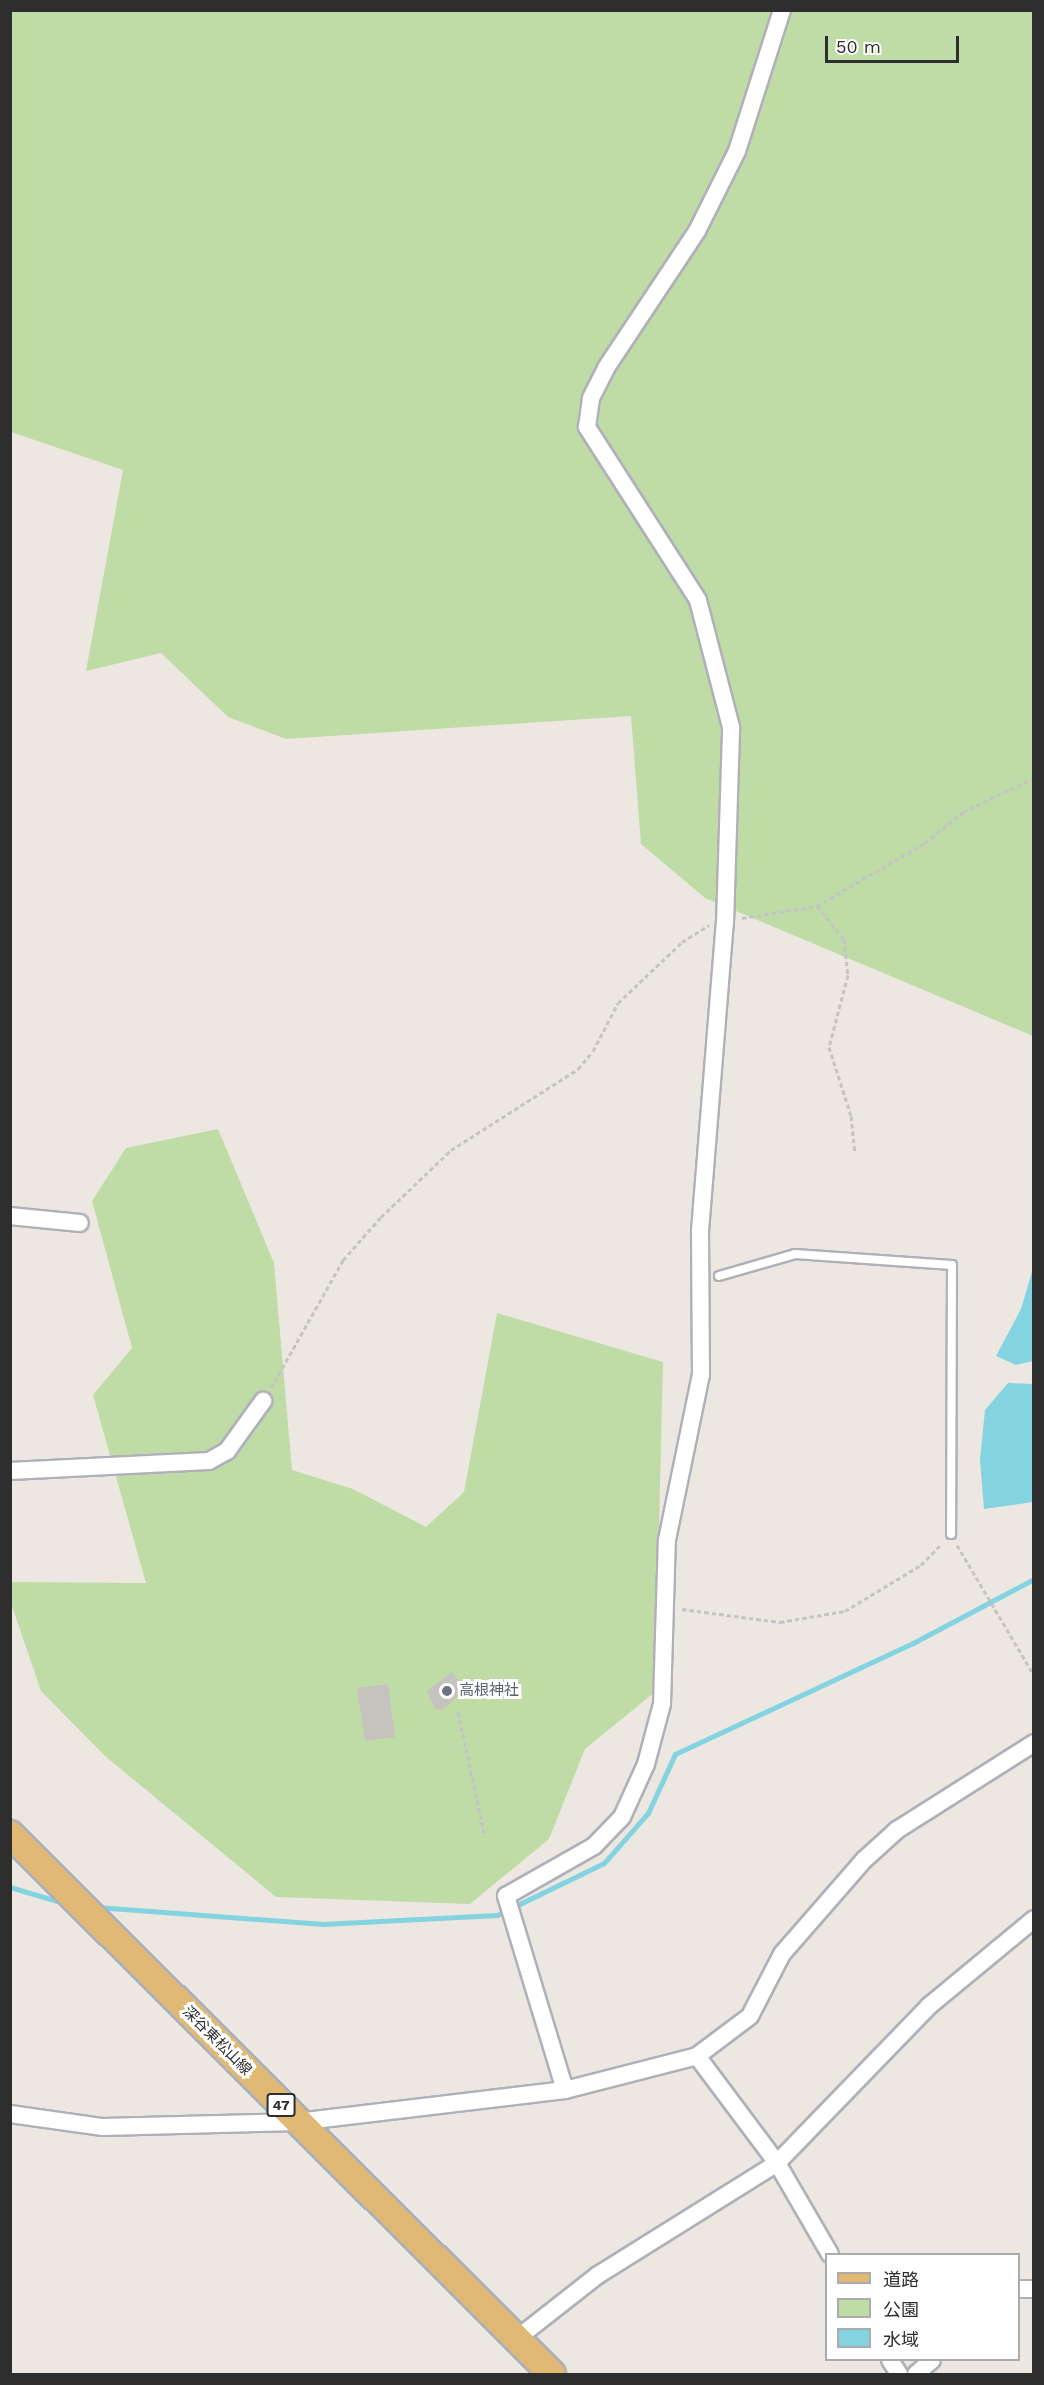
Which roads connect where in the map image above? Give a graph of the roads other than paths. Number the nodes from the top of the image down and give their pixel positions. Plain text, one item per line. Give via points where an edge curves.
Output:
1 (782, 10) edge
2 (10, 1216) edge
3 (80, 1223) dead end
4 (719, 1276) dead end
5 (263, 1401) road end
6 (10, 1471) edge
7 (951, 1534) road end
8 (1034, 1743) edge
9 (10, 1834) edge
10 (1034, 1919) edge
11 (697, 2056) junction
12 (565, 2090) junction
13 (10, 2114) edge
14 (297, 2122) junction
15 (777, 2163) junction
16 (829, 2253) edge
17 (515, 2340) junction
18 (891, 2361) edge
19 (931, 2361) edge
20 (552, 2374) edge
21 (899, 2374) edge
22 (916, 2374) edge

1 - 12 street via 737,151 697,231 606,368 591,398 587,427 701,608 731,727 725,923 700,1231 700,1376 667,1539 662,1704 646,1764 622,1817 594,1846 506,1896
2 - 3 street
4 - 7 lane via 795,1254 952,1265
5 - 6 street via 227,1451 209,1461
8 - 11 street via 897,1830 864,1860 782,1954 750,2016
9 - 14 main road, 深谷東松山線 / 47
10 - 15 street via 929,2006
11 - 12 street
11 - 15 street
12 - 14 street
13 - 14 street via 103,2127
14 - 17 main road, 深谷東松山線 / 47
15 - 16 street
15 - 17 street via 598,2275
17 - 20 main road, 深谷東松山線 / 47
18 - 21 street
19 - 22 street

